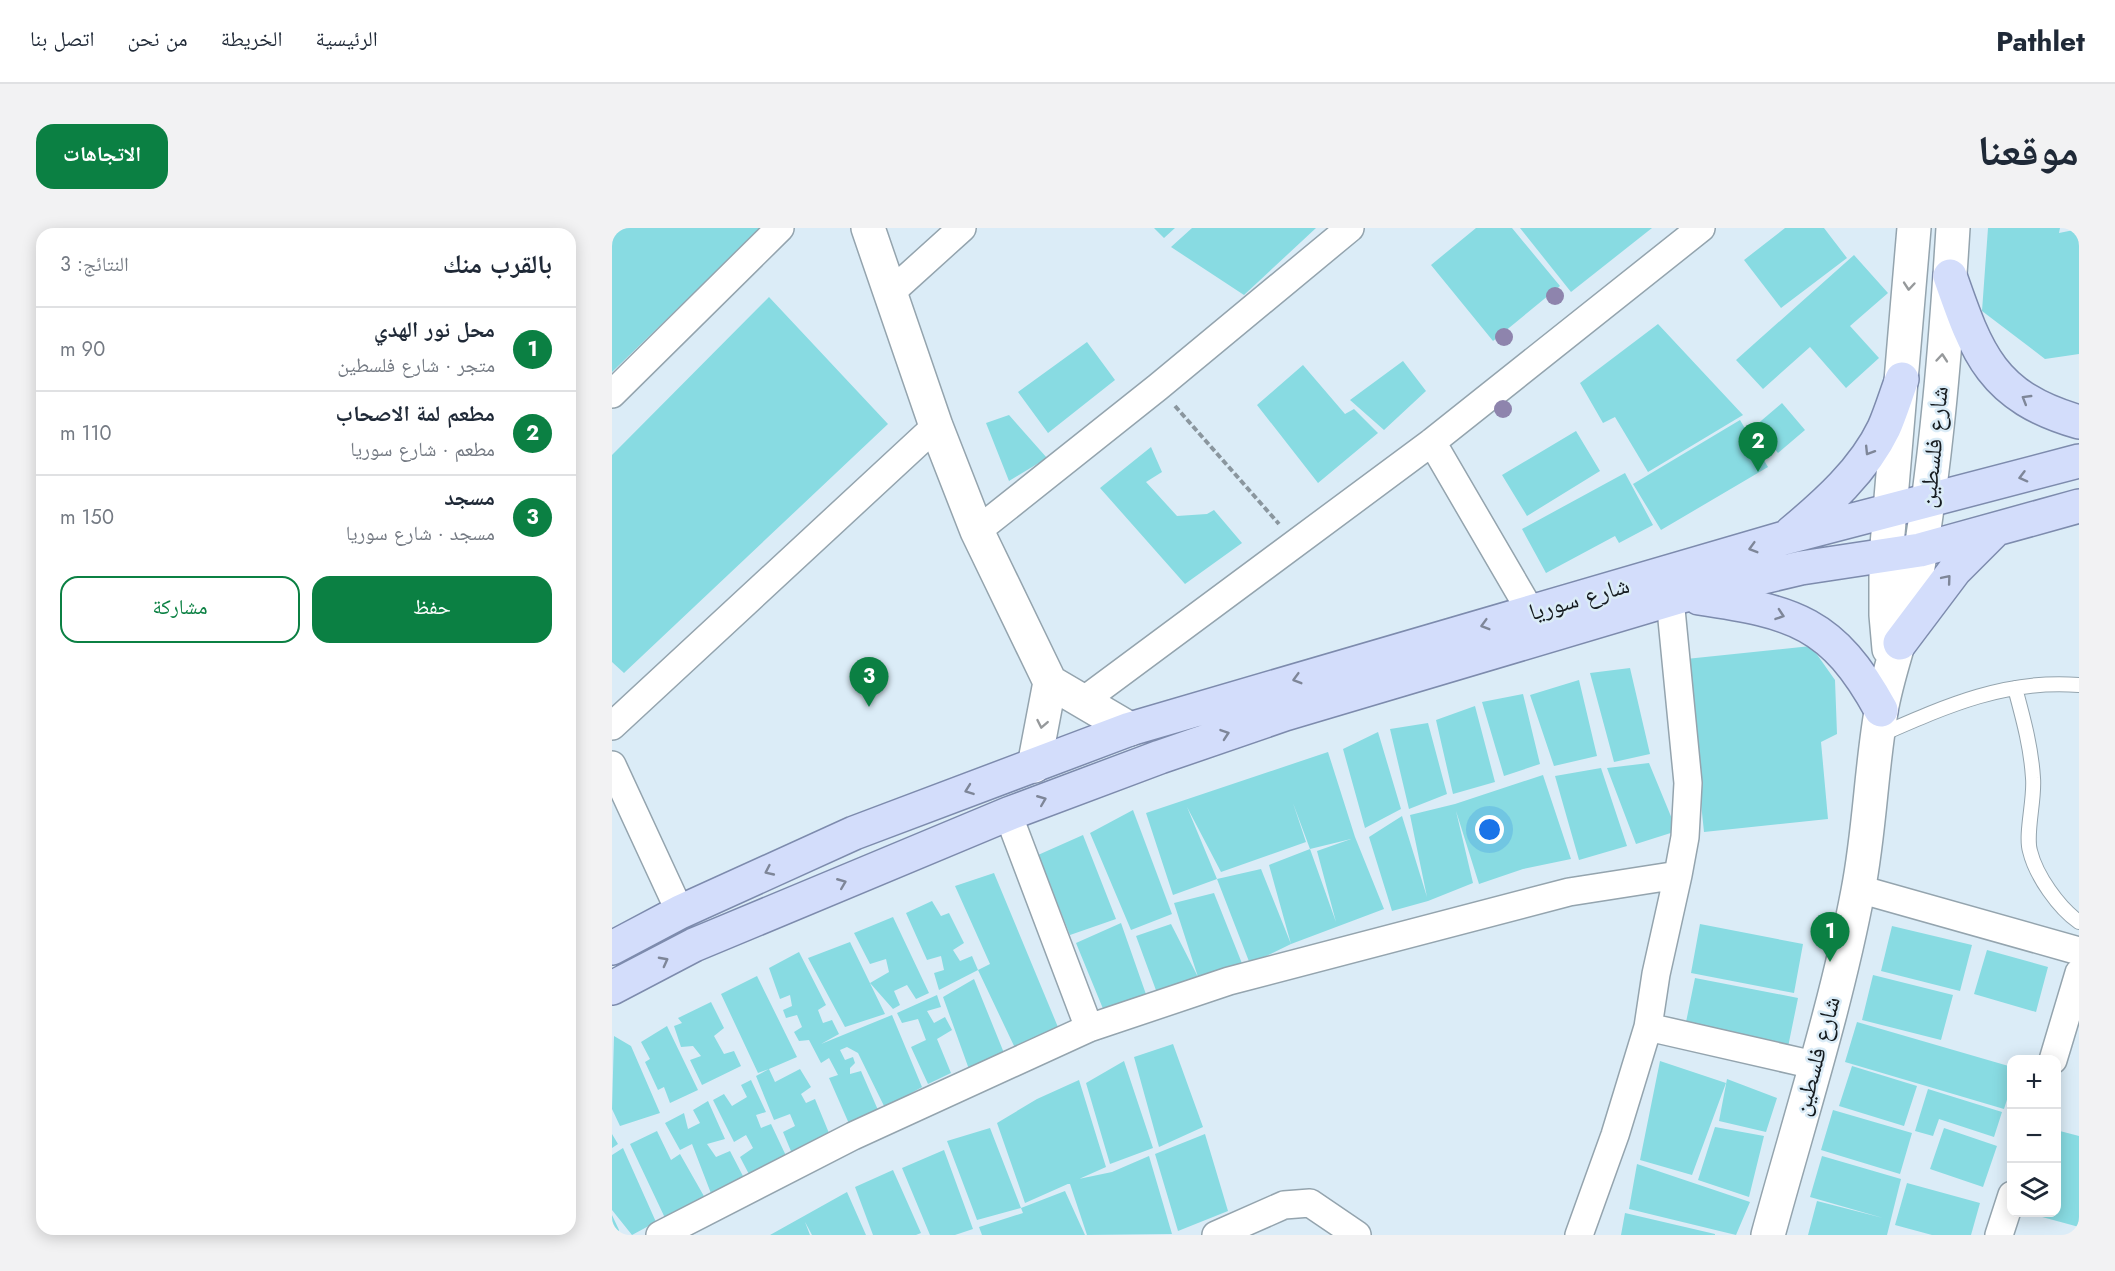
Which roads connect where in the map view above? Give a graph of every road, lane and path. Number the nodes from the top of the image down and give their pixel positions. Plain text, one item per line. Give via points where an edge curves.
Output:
1 (780, 228) edge
2 (868, 228) edge
3 (962, 228) edge
4 (1350, 228) edge
5 (1701, 228) edge
6 (1914, 228) edge
7 (1953, 228) edge
8 (1950, 276) junction
9 (889, 294) junction
10 (1902, 379) junction
11 (1158, 387) junction
12 (612, 394) edge
13 (2079, 422) edge
14 (936, 426) junction
15 (1432, 442) junction
16 (2079, 461) edge
17 (1929, 502) junction
18 (2079, 506) edge
19 (1891, 510) junction
20 (1998, 528) junction
21 (977, 531) junction
22 (1784, 538) junction
23 (1295, 542) junction
24 (1920, 550) junction
25 (1886, 557) junction
26 (1676, 598) junction
27 (1531, 612) junction
28 (1895, 653) junction
29 (1050, 682) junction
30 (2079, 685) edge
31 (2015, 688) junction
32 (1083, 701) junction
33 (1880, 723) junction
34 (612, 726) edge
35 (1130, 729) junction
36 (612, 765) edge
37 (1034, 766) junction
38 (1008, 814) junction
39 (1678, 875) junction
40 (1859, 890) junction
41 (680, 912) junction
42 (2079, 922) edge
43 (612, 948) edge
44 (2079, 951) edge
45 (2079, 973) edge
46 (612, 988) edge
47 (1648, 1027) junction
48 (1089, 1028) junction
49 (2054, 1055) edge
50 (1814, 1065) junction
51 (2007, 1212) edge
52 (660, 1235) edge
53 (1216, 1235) edge
54 (1357, 1235) edge
55 (1579, 1235) edge
56 (1767, 1235) edge
57 (2000, 1235) edge

1 - 12 street
2 - 9 street
3 - 9 street
4 - 11 street
5 - 15 street
6 -> 10 street, شارع فلسطين
7 - 8 street, شارع فلسطين
13 -> 8 main road via 2057,416 2021,397 1993,373 1968,331
17 -> 8 street, شارع فلسطين
9 - 14 street
10 - 19 street, شارع فلسطين
10 -> 22 main road via 1883,429 1864,459 1818,510
11 - 21 street
11 - 23 path
14 - 21 street
14 - 34 street
15 - 23 street
15 - 27 street
16 -> 17 main road, شارع سوريا
17 - 19 main road, شارع سوريا
17 - 24 street, شارع فلسطين
18 - 20 main road
19 - 22 main road, شارع سوريا
19 - 25 street, شارع فلسطين
20 - 24 main road
28 -> 20 main road via 1955,570
21 - 29 street
22 -> 27 main road, شارع سوريا
23 - 32 street
24 - 25 main road
24 - 28 street, شارع فلسطين
25 - 26 main road via 1801,568
25 - 28 street, شارع فلسطين via 1886,615
26 -> 33 main road via 1758,607 1820,632 1864,678
38 -> 26 main road via 1285,714
26 - 39 street via 1688,783
27 -> 35 main road, شارع سوريا
28 - 33 street, شارع فلسطين
29 - 32 street
29 -> 37 street
30 - 31 lane via 2047,682
31 - 33 lane
31 - 42 lane via 2029,739 2034,781 2029,851 2053,896
32 - 35 street
33 - 40 street, شارع فلسطين
35 - 37 main road, شارع سوريا
36 - 41 street
37 -> 41 main road, شارع سوريا via 854,833
46 -> 38 main road via 694,945
38 - 48 street
39 - 47 street
39 - 48 street via 1558,895 1229,981
40 - 44 street
40 - 50 street, شارع فلسطين
41 - 43 main road, شارع سوريا
45 - 49 street
47 - 50 street
47 - 55 street
48 - 52 street via 853,1136
50 - 56 street, شارع فلسطين
51 - 57 street
53 - 54 street via 1284,1205 1310,1203

